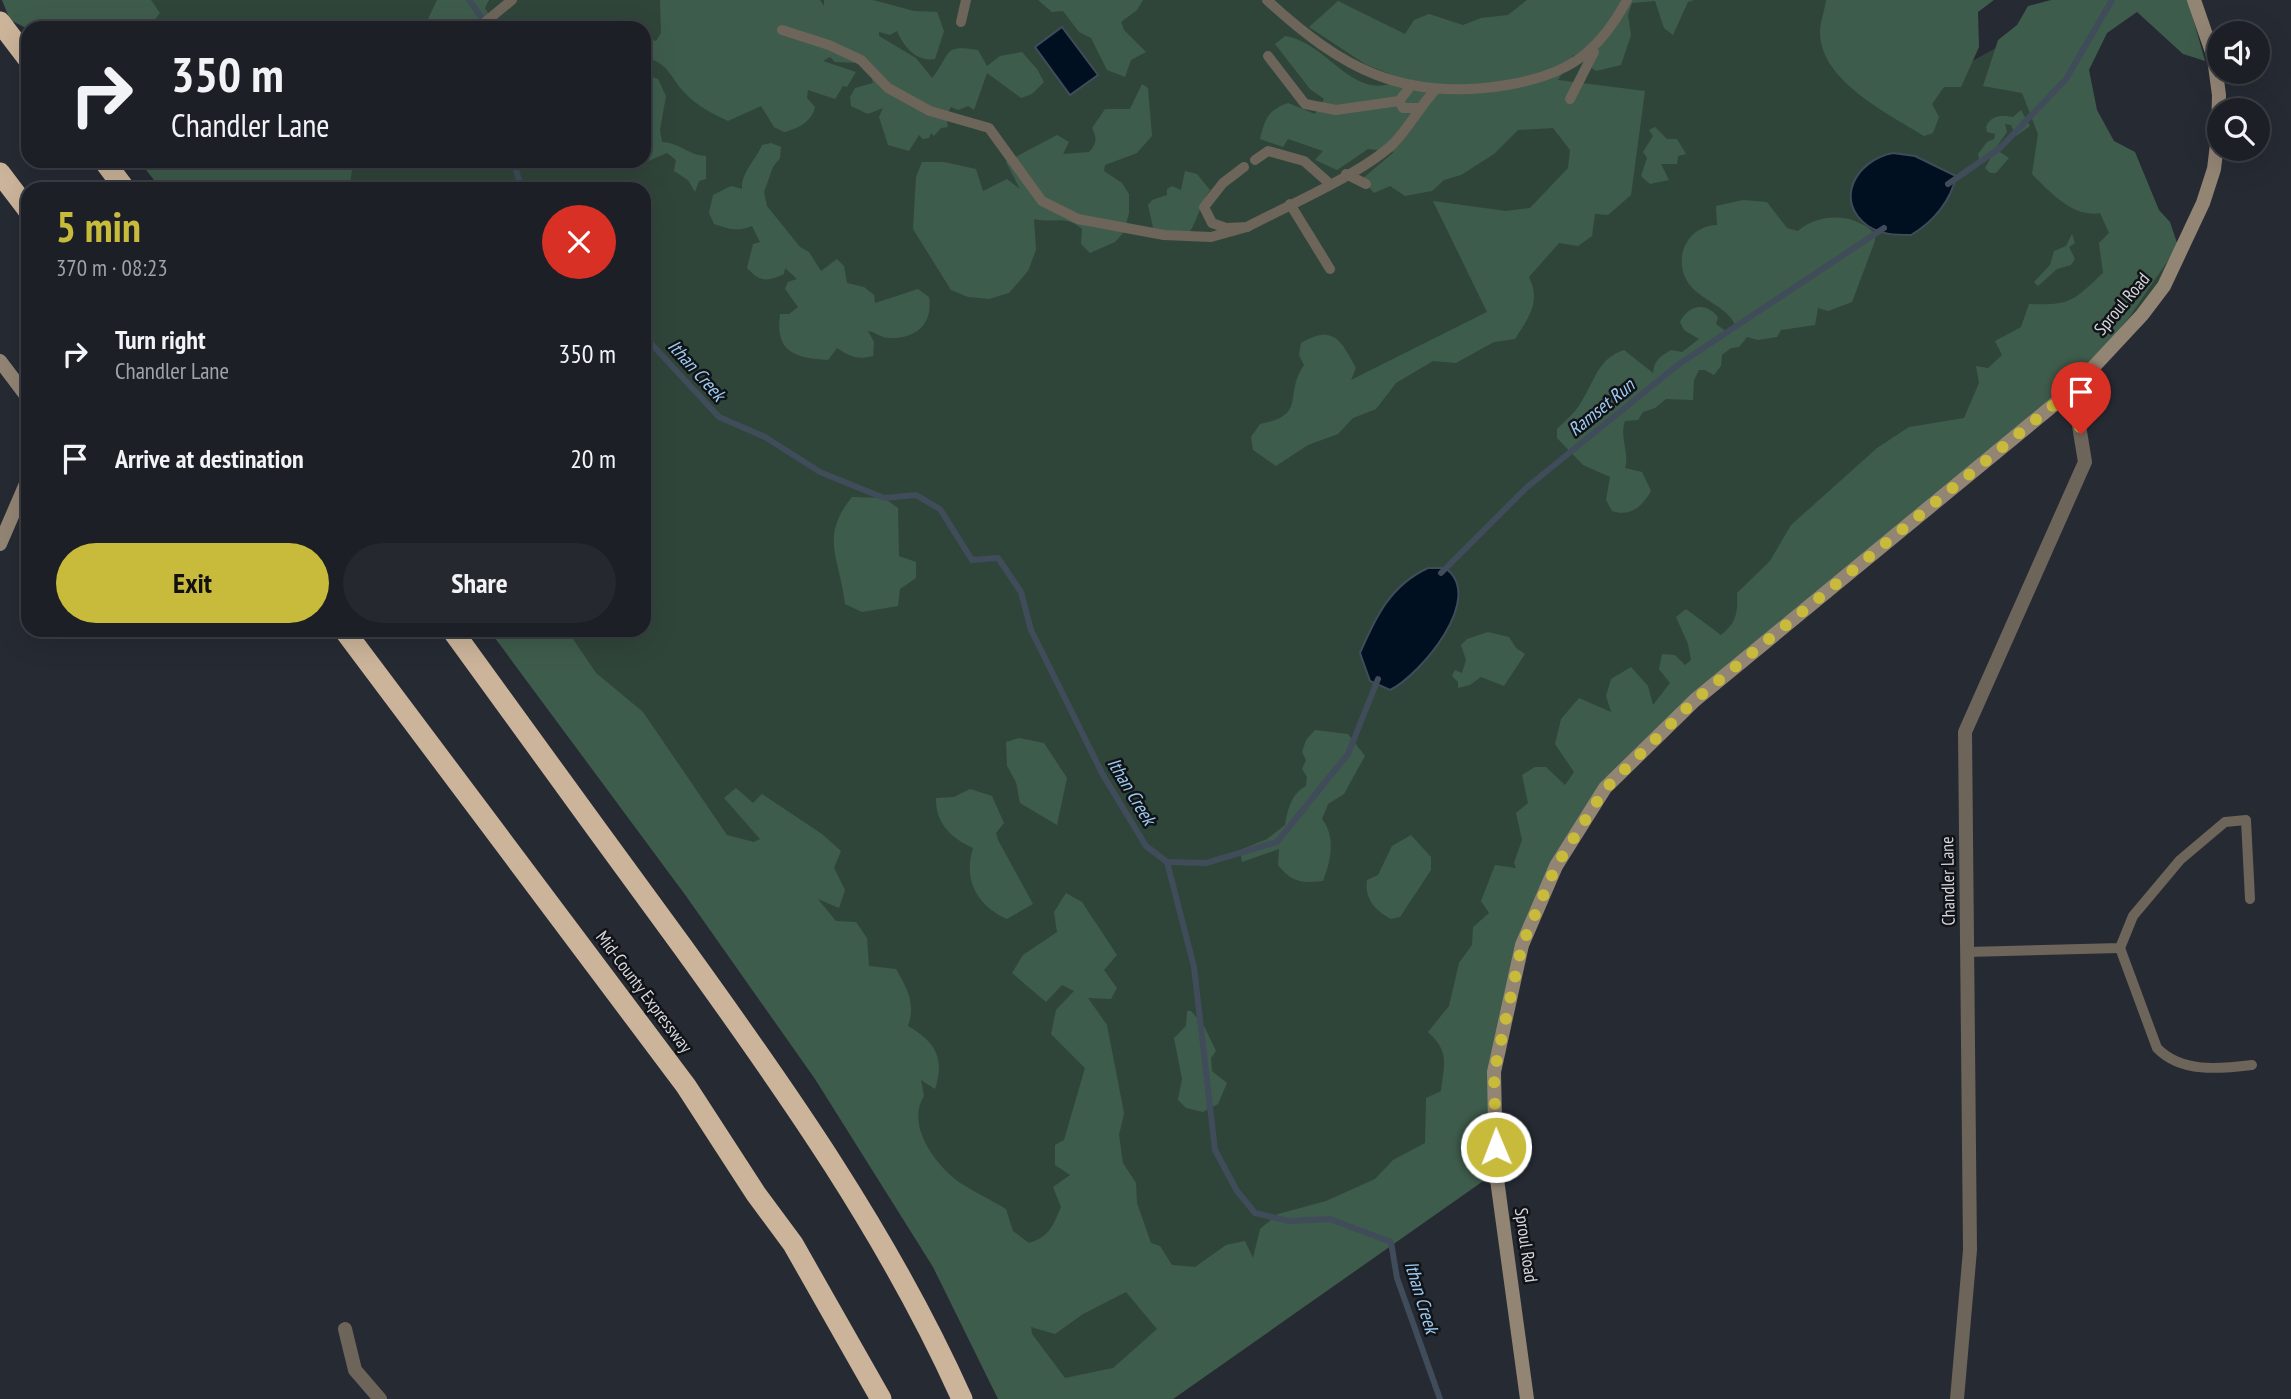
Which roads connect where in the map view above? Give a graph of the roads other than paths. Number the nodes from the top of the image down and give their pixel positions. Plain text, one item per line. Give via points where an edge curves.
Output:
1 (512, 0) edge
2 (966, 0) edge
3 (1267, 0) edge
4 (1627, 0) edge
5 (2194, 0) edge
6 (486, 21) edge
7 (0, 22) edge
8 (961, 22) dead end
9 (782, 30) dead end
10 (1597, 45) junction
11 (21, 50) edge
12 (1268, 56) dead end
13 (1410, 87) junction
14 (1436, 89) junction
15 (1570, 99) dead end
16 (1399, 101) junction
17 (1418, 108) junction
18 (1255, 160) dead end
19 (1244, 167) dead end
20 (0, 173) edge
21 (1346, 174) junction
22 (1329, 183) junction
23 (1366, 184) dead end
24 (21, 201) edge
25 (1290, 204) junction
26 (1247, 227) junction
27 (1330, 269) dead end
28 (0, 361) edge
29 (21, 389) edge
30 (2073, 389) junction
31 (21, 495) edge
32 (0, 544) edge
33 (349, 637) edge
34 (457, 637) edge
35 (2250, 899) dead end
36 (2120, 948) junction
37 (1967, 953) junction
38 (2252, 1065) dead end
39 (345, 1329) dead end
40 (380, 1399) edge
41 (881, 1399) edge
42 (962, 1399) edge
43 (1527, 1399) edge
44 (1957, 1399) edge

1 - 6 lane
2 - 8 lane
3 - 13 lane via 1306,36 1360,68
4 - 10 lane
5 - 30 main road, Sproul Road via 2214,58 2219,95 2210,181 2164,286
7 - 11 highway
9 - 26 lane via 861,60 888,88 930,111 989,128 1042,201 1078,219 1164,235 1211,237
10 - 14 lane via 1574,65 1539,80 1468,91
10 - 15 lane
12 - 16 lane via 1305,104 1336,110
13 - 14 lane
13 - 16 lane
14 - 17 lane
16 - 17 lane via 1404,108
17 - 21 lane via 1393,144
18 - 22 lane via 1268,151 1304,161
19 - 26 lane via 1204,206 1212,223
20 - 24 highway
21 - 22 lane
21 - 23 lane
22 - 25 lane
25 - 26 lane
25 - 27 lane
28 - 29 main road
30 - 37 street, Chandler Lane via 2085,462 1965,732
30 - 43 main road, Sproul Road via 1695,700 1605,789 1556,866 1522,945 1494,1073 1496,1172
31 - 32 main road
33 - 41 highway, Mid-County Expressway via 687,1086 793,1244
34 - 42 highway via 748,1038 845,1183 918,1306
35 - 36 lane via 2246,820 2225,822 2151,892 2133,916
36 - 37 lane
36 - 38 lane via 2157,1048 2168,1059 2216,1069
37 - 44 street, Chandler Lane via 1970,1250
39 - 40 street via 355,1370

